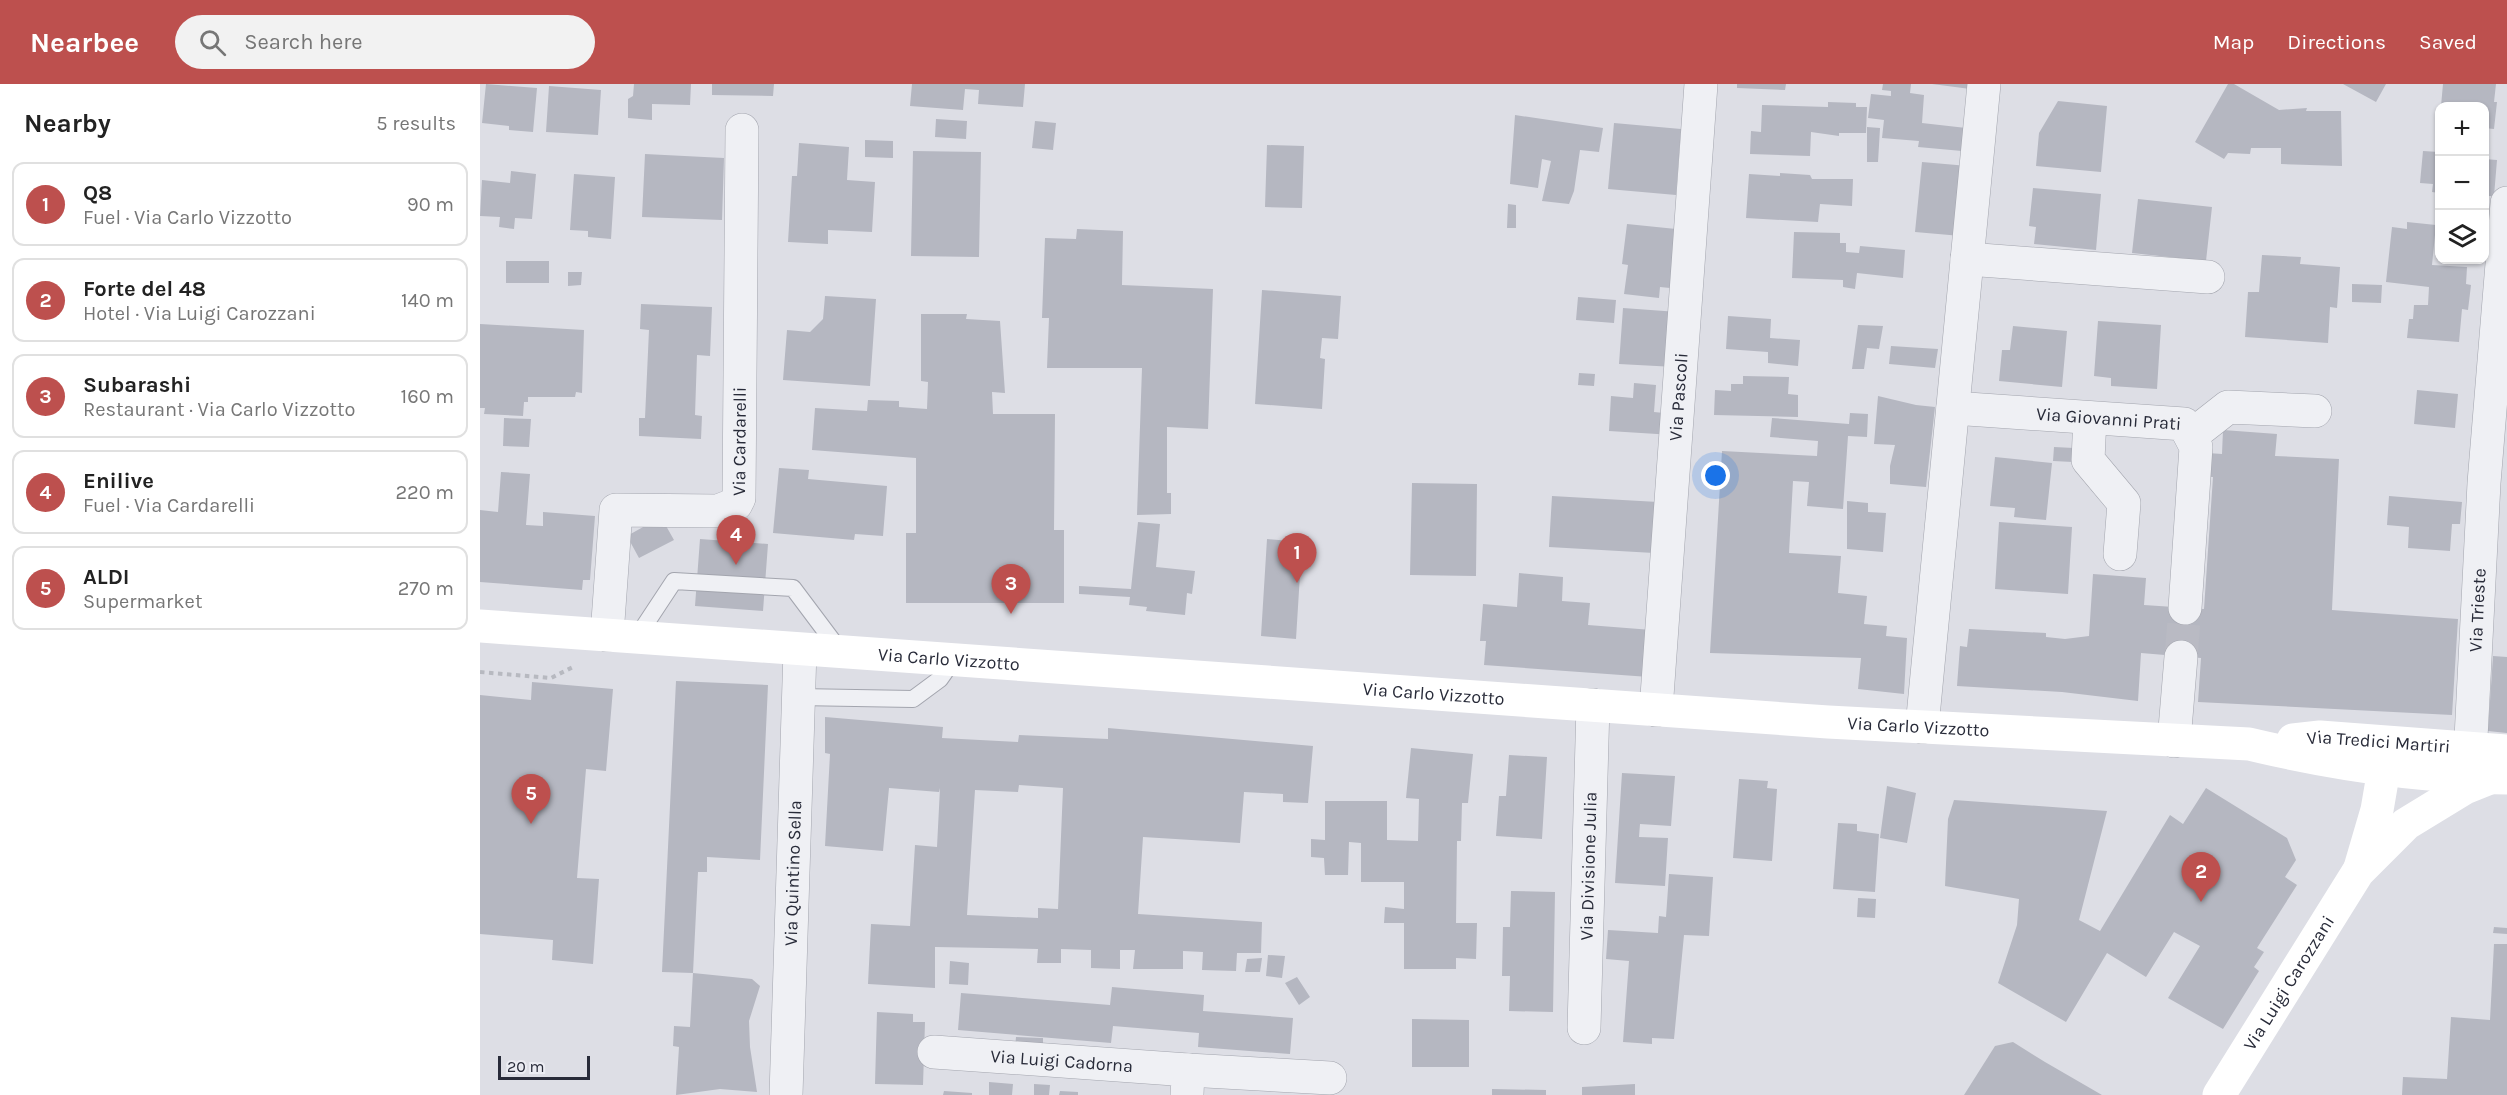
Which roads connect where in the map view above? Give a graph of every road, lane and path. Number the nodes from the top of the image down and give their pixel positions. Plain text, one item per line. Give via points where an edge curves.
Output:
1 (1701, 84) edge
2 (1984, 84) edge
3 (742, 130) dead end
4 (2507, 203) edge
5 (1967, 259) junction
6 (2208, 277) dead end
7 (1953, 408) junction
8 (2315, 411) dead end
9 (2090, 418) junction
10 (2191, 436) junction
11 (2495, 484) edge
12 (2120, 554) dead end
13 (2186, 608) tunnel mouth
14 (480, 626) edge
15 (622, 636) junction
16 (800, 650) junction
17 (842, 652) junction
18 (2181, 657) tunnel mouth
19 (954, 659) junction
20 (798, 697) junction
21 (1593, 705) junction
22 (1656, 710) junction
23 (1922, 727) junction
24 (2472, 738) dead end
25 (2174, 741) junction
26 (2388, 756) junction
27 (2425, 765) junction
28 (2503, 767) edge
29 (2406, 824) junction
30 (2358, 872) junction
31 (1584, 1028) dead end
32 (934, 1052) dead end
33 (1330, 1078) dead end
34 (1187, 1082) edge
35 (786, 1095) edge
36 (2219, 1095) edge

1 - 22 street, Via Pascoli
2 - 5 street
3 - 15 street, Via Cardarelli via 739,498 736,504 718,511 616,510
4 - 11 street, Via Trieste
5 - 6 street
5 - 7 street
7 - 9 street, Via Giovanni Prati
7 - 23 street
8 - 10 street via 2228,407
9 - 10 street, Via Giovanni Prati via 2184,424
9 - 12 street via 2088,460 2124,503
10 - 13 street, Via Giovanni Prati via 2196,447
11 - 24 street, Via Trieste
14 - 15 street, Via Carlo Vizzotto
15 - 16 street, Via Carlo Vizzotto
15 - 17 lane via 674,581 793,588
16 - 17 street, Via Carlo Vizzotto
16 - 20 street, Via Quintino Sella
17 - 19 street, Via Carlo Vizzotto
18 - 25 street
19 - 20 lane via 940,679 913,699
19 - 21 street, Via Carlo Vizzotto
20 - 35 street, Via Quintino Sella
21 - 22 street, Via Carlo Vizzotto
21 - 31 street, Via Divisione Julia
22 - 23 street, Via Carlo Vizzotto
23 - 25 street, Via Carlo Vizzotto
25 - 26 street, Via Carlo Vizzotto via 2249,744 2300,756
26 - 27 street, Via Tredici Martiri
26 - 28 street, Via Tredici Martiri
26 - 30 street, Via Luigi Carozzani
27 - 28 street, Via Tredici Martiri
27 - 29 street, Via Luigi Carozzani
28 - 29 street, Via Luigi Carozzani
29 - 30 street, Via Luigi Carozzani
30 - 36 street, Via Luigi Carozzani
32 - 34 street, Via Luigi Cadorna
33 - 34 street, Via Luigi Cadorna

